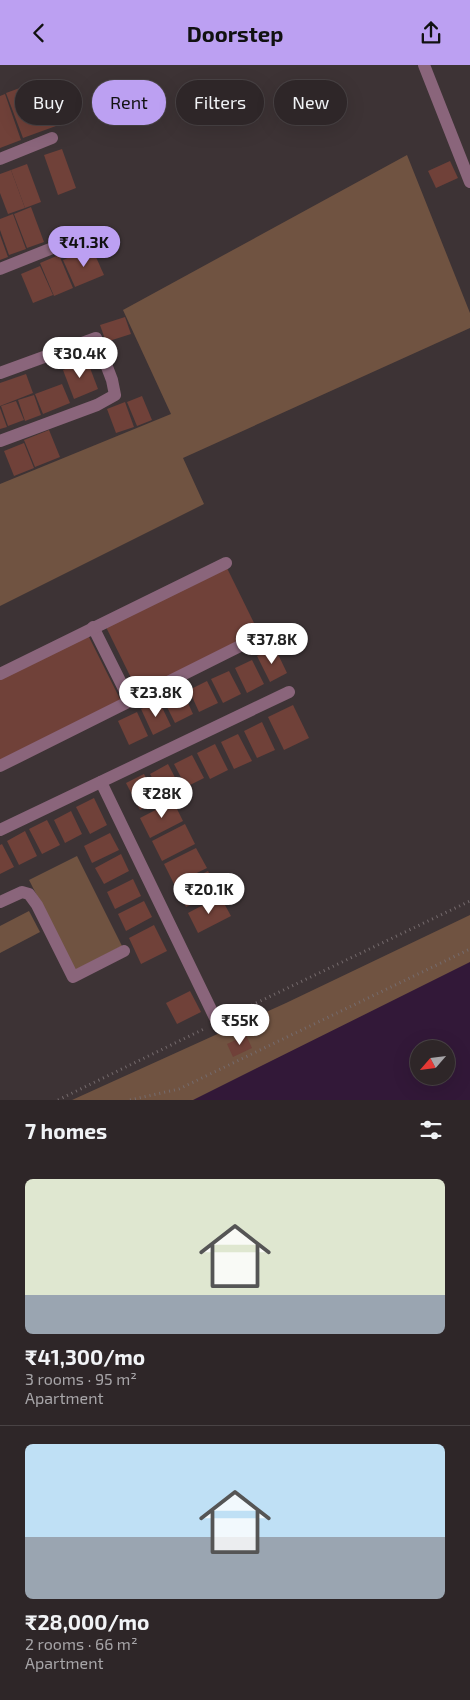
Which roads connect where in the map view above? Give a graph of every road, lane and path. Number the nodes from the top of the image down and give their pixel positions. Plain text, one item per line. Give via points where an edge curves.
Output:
1 (424, 65) edge
2 (52, 138) dead end
3 (0, 159) edge
4 (470, 182) edge
5 (85, 235) dead end
6 (0, 269) edge
7 (0, 373) edge
8 (0, 441) edge
9 (226, 563) dead end
10 (93, 627) junction
11 (266, 633) dead end
12 (0, 674) edge
13 (289, 692) dead end
14 (130, 701) junction
15 (0, 766) edge
16 (101, 782) junction
17 (0, 830) edge
18 (470, 901) edge
19 (0, 902) edge
20 (470, 949) edge
21 (124, 951) dead end
22 (217, 1022) junction
23 (58, 1100) edge
24 (130, 1100) edge

1 - 4 street
2 - 3 street
5 - 6 street
7 - 8 street via 96,338 115,395 97,405
9 - 10 street
10 - 12 street
10 - 14 street
11 - 14 street
13 - 16 street
14 - 15 street
16 - 17 street
16 - 22 street
18 - 22 path
19 - 21 street via 22,892 29,894 73,977
20 - 24 path via 178,1089
22 - 23 path

